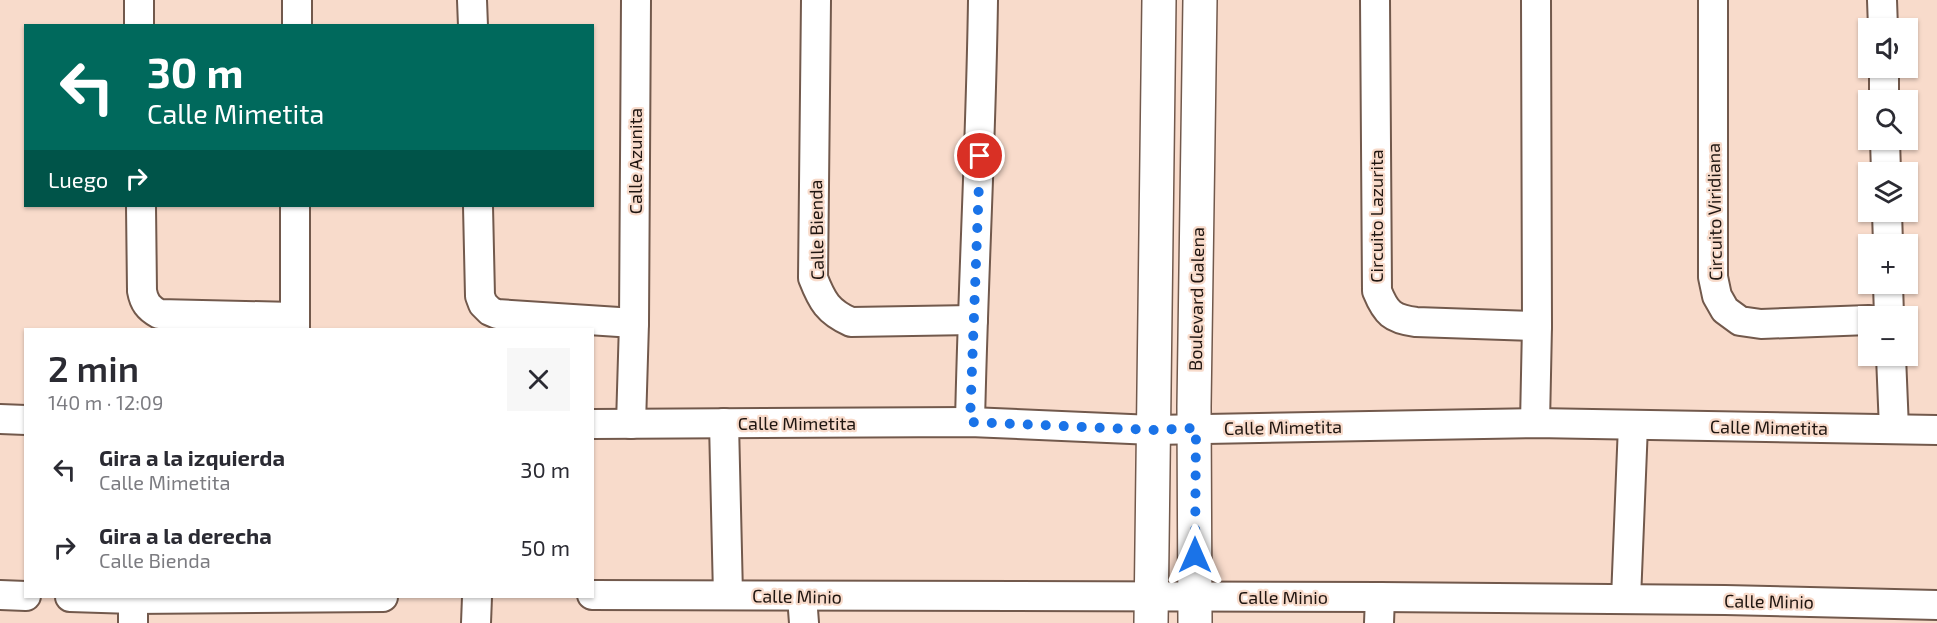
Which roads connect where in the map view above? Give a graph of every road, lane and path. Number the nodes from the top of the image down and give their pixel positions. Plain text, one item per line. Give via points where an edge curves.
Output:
1 (139, 0) edge
2 (297, 0) edge
3 (472, 0) edge
4 (636, 0) edge
5 (816, 0) edge
6 (984, 0) edge
7 (1159, 0) edge
8 (1200, 0) edge
9 (1375, 0) edge
10 (1536, 0) edge
11 (1713, 0) edge
12 (1882, 0) edge
13 (1883, 18) edge
14 (139, 24) edge
15 (297, 24) edge
16 (473, 24) edge
17 (141, 207) edge
18 (295, 207) edge
19 (478, 207) edge
20 (972, 320) junction
21 (1858, 320) edge
22 (294, 323) edge
23 (634, 323) junction
24 (1538, 326) junction
25 (1891, 366) edge
26 (0, 419) edge
27 (24, 420) edge
28 (970, 422) junction
29 (724, 423) junction
30 (1535, 423) junction
31 (594, 424) edge
32 (631, 424) junction
33 (1633, 425) junction
34 (1196, 428) junction
35 (1894, 429) junction
36 (1153, 430) junction
37 (1937, 430) edge
38 (0, 595) edge
39 (594, 595) edge
40 (728, 595) junction
41 (24, 596) edge
42 (74, 598) edge
43 (374, 598) edge
44 (477, 598) edge
45 (1626, 599) junction
46 (1937, 605) edge
47 (301, 606) edge
48 (803, 609) edge
49 (1151, 610) edge
50 (1195, 610) edge
51 (1380, 610) edge
52 (133, 611) edge
53 (1724, 612) edge
54 (476, 623) edge

1 - 14 street
2 - 15 street
3 - 16 street
4 - 23 street, Calle Azunita
5 - 20 street, Calle Bienda via 813,278 819,293 825,305 851,322
6 - 20 street
7 - 36 street
8 - 34 street, Boulevard Galena
9 - 24 street, Circuito Lazurita via 1377,291 1383,306 1389,314 1416,322
10 - 24 street
11 - 21 street, Circuito Viridiana via 1713,277 1717,296 1725,310 1740,321 1761,324
12 - 13 street
17 - 22 street via 142,291 149,308 159,314
18 - 22 street
19 - 23 street via 480,296 490,311 511,316
20 - 28 street
23 - 32 street, Calle Azunita
24 - 30 street
25 - 35 street
26 - 27 street
28 - 29 street, Calle Mimetita
28 - 36 street, Calle Mimetita
29 - 32 street, Calle Mimetita
29 - 40 street
30 - 33 street, Calle Mimetita
30 - 34 street, Calle Mimetita
31 - 32 street, Calle Mimetita
33 - 35 street, Calle Mimetita
33 - 45 street
34 - 36 street, Calle Mimetita
34 - 50 street, Boulevard Galena
35 - 37 street, Calle Mimetita
36 - 49 street
38 - 41 street
39 - 40 street, Calle Minio
40 - 48 street, Calle Minio
42 - 52 street
43 - 47 street
44 - 54 street
45 - 51 street, Calle Minio
45 - 53 street, Calle Minio
46 - 53 street, Calle Minio
47 - 52 street
48 - 49 street, Calle Minio
49 - 50 street, Calle Minio
50 - 51 street, Calle Minio

